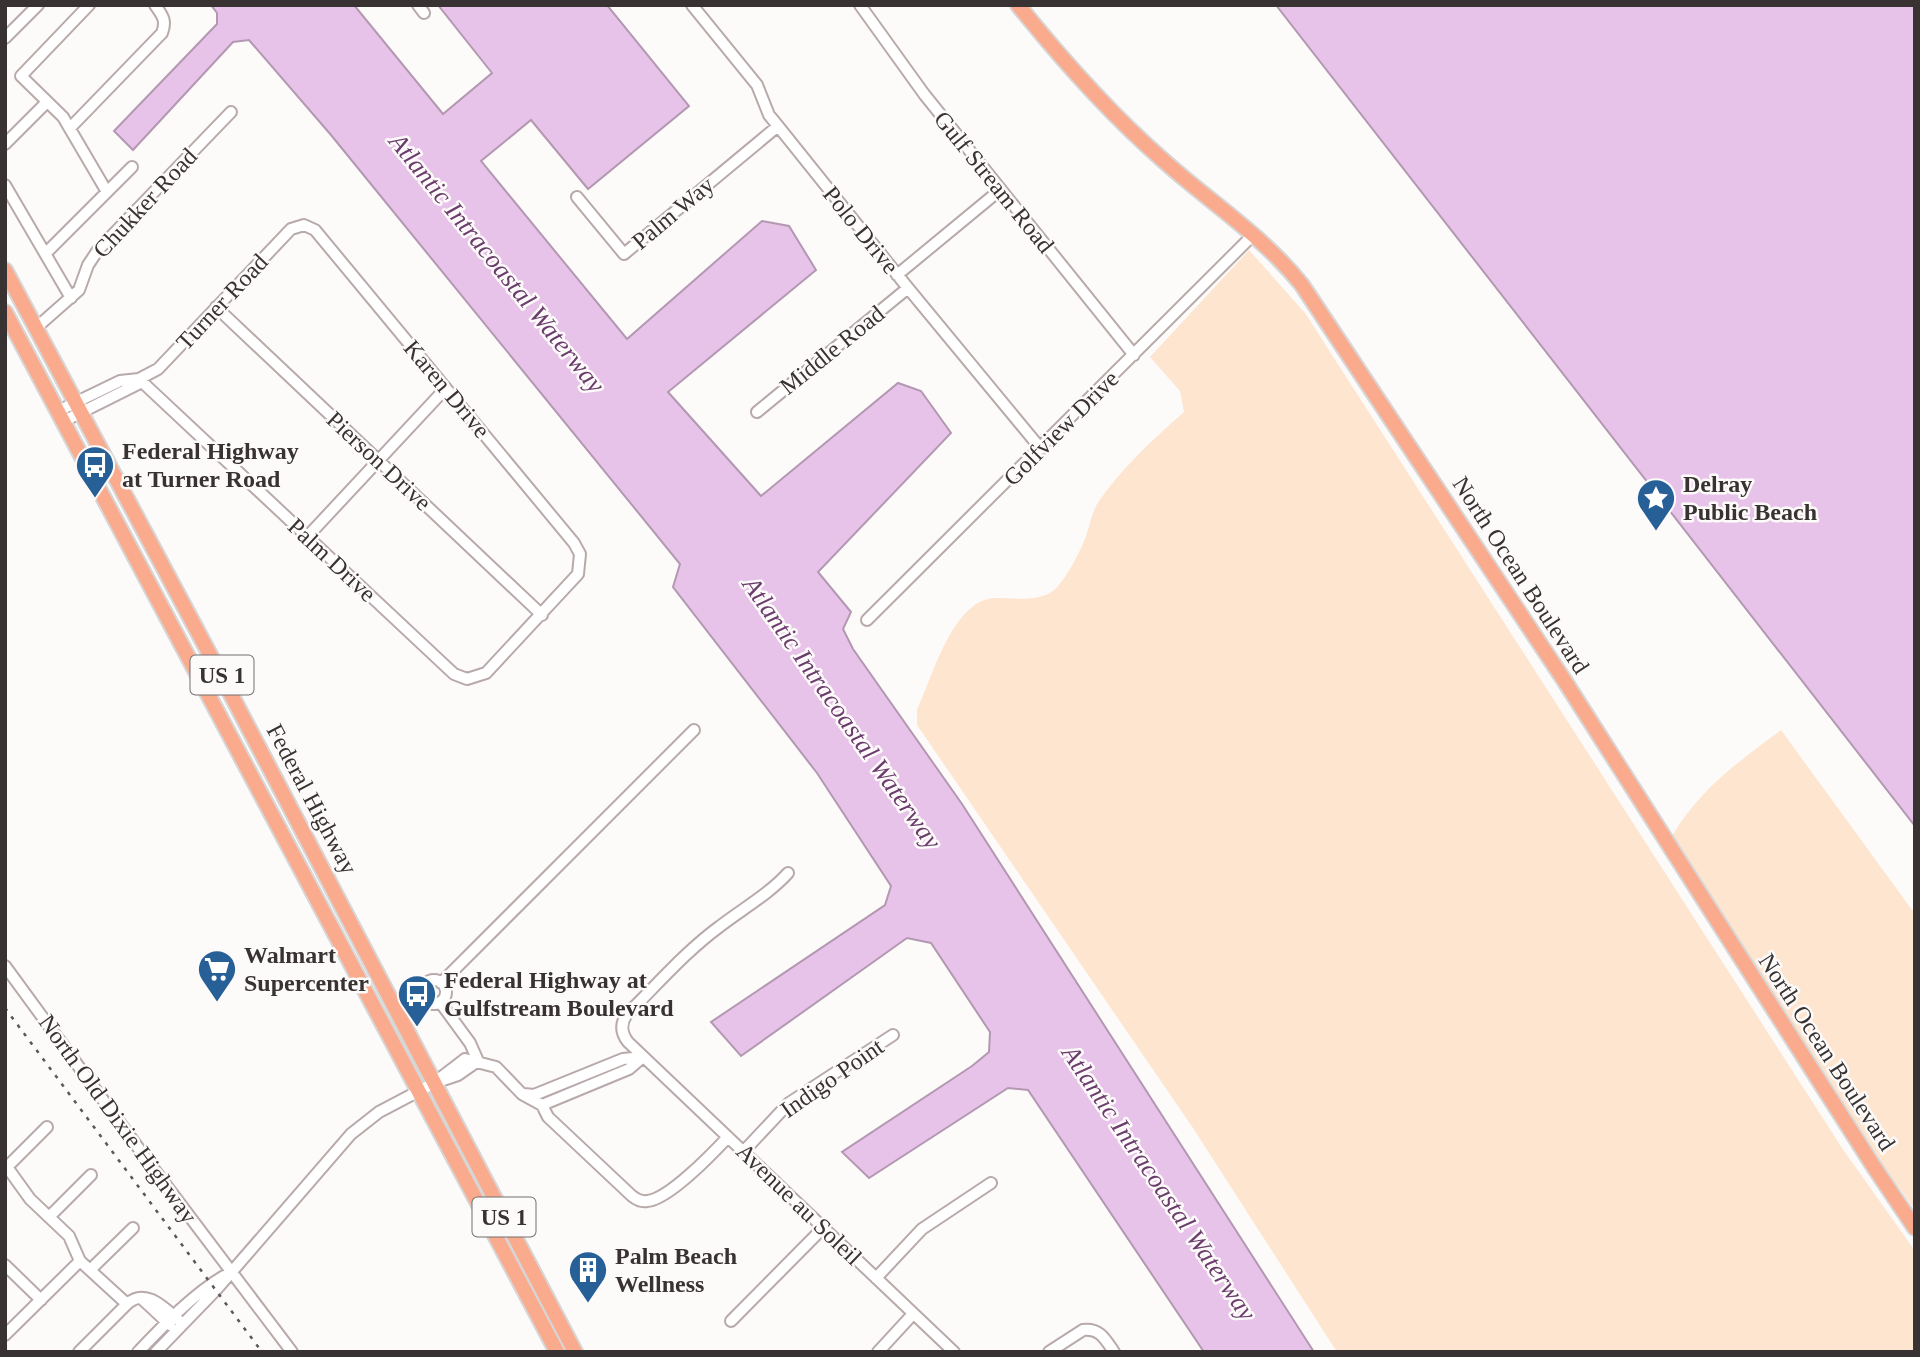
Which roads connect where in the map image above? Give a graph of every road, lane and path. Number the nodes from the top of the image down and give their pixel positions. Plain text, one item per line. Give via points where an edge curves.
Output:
1 (38, 5) edge
2 (89, 5) edge
3 (155, 5) edge
4 (692, 5) edge
5 (860, 5) edge
6 (1018, 5) edge
7 (5, 38) edge
8 (47, 102) junction
9 (231, 113) dead end
10 (778, 126) junction
11 (70, 128) junction
12 (5, 144) edge
13 (132, 167) dead end
14 (5, 185) edge
15 (1000, 190) junction
16 (107, 192) junction
17 (577, 197) dead end
18 (304, 225) joint
19 (1254, 234) junction
20 (46, 253) junction
21 (5, 270) edge
22 (897, 275) junction
23 (908, 288) junction
24 (71, 298) junction
25 (216, 307) junction
26 (5, 312) edge
27 (37, 327) junction
28 (1134, 355) junction
29 (139, 379) junction
30 (446, 388) junction
31 (79, 408) junction
32 (757, 412) dead end
33 (61, 416) junction
34 (1041, 449) junction
35 (379, 461) junction
36 (307, 537) junction
37 (542, 615) junction
38 (867, 620) dead end
39 (173, 629) junction
40 (694, 730) dead end
41 (259, 746) junction
42 (241, 758) junction
43 (306, 835) junction
44 (292, 855) junction
45 (324, 871) junction
46 (788, 873) dead end
47 (5, 966) edge
48 (441, 983) junction
49 (440, 1002) junction
50 (893, 1035) dead end
51 (643, 1057) junction
52 (478, 1061) junction
53 (434, 1083) junction
54 (419, 1090) junction
55 (522, 1094) junction
56 (542, 1105) junction
57 (47, 1127) dead end
58 (728, 1138) junction
59 (743, 1152) junction
60 (6, 1168) edge
61 (91, 1175) dead end
62 (991, 1184) dead end
63 (49, 1217) junction
64 (133, 1228) dead end
65 (823, 1228) junction
66 (1915, 1228) edge
67 (80, 1261) junction
68 (5, 1265) edge
69 (90, 1270) junction
70 (232, 1271) junction
71 (876, 1278) junction
72 (41, 1300) junction
73 (127, 1304) junction
74 (913, 1314) junction
75 (731, 1321) dead end
76 (175, 1323) junction
77 (542, 1323) junction
78 (5, 1335) edge
79 (167, 1341) junction
80 (574, 1349) edge
81 (79, 1352) edge
82 (138, 1352) edge
83 (156, 1352) edge
84 (176, 1352) edge
85 (292, 1352) edge
86 (557, 1352) edge
87 (878, 1352) edge
88 (954, 1352) edge
89 (1049, 1352) edge
90 (1114, 1352) edge

1 - 7 street
2 - 8 street via 22,76
3 - 11 street via 164,16 162,33
4 - 10 street, Polo Drive via 753,79
5 - 15 street, Gulf Stream Road
6 - 19 main road, North Ocean Boulevard via 1098,99 1201,193
8 - 11 street
8 - 12 street
9 - 24 street, Chukker Road via 98,250
10 - 17 street, Palm Way via 624,254
10 - 22 street, Polo Drive
11 - 16 street
13 - 16 street
14 - 20 street
15 - 22 street, Middle Road
15 - 28 street, Gulf Stream Road
16 - 20 street
18 - 25 street, Turner Road via 291,229
18 - 30 street, Karen Drive via 315,230
19 - 28 street, Golfview Drive
19 - 66 main road, North Ocean Boulevard via 1308,294
20 - 24 street
21 - 27 main road, Federal Highway / US 1
22 - 23 street, Polo Drive
23 - 32 street, Middle Road
23 - 34 street, Polo Drive
24 - 27 street, Chukker Road
25 - 29 street, Turner Road via 159,369
25 - 35 street, Pierson Drive
26 - 33 main road, Federal Highway / US 1
27 - 31 main road, Federal Highway / US 1
28 - 34 street, Golfview Drive
29 - 31 street, Turner Road via 138,384
29 - 36 street, Palm Drive
30 - 35 street
30 - 37 street, Karen Drive via 574,543 581,561 575,580
31 - 33 street, Turner Road
31 - 41 main road, Federal Highway / US 1
33 - 39 main road, Federal Highway / US 1
34 - 38 street, Golfview Drive
35 - 36 street
35 - 37 street, Pierson Drive
36 - 37 street, Palm Drive via 448,671 467,678 486,673
39 - 41 main road via 184,631 196,642 244,733
39 - 42 main road, Federal Highway / US 1
40 - 48 street
41 - 43 main road, Federal Highway / US 1
42 - 43 main road via 259,776 290,832
42 - 44 main road, Federal Highway / US 1
43 - 45 main road, Federal Highway / US 1
44 - 45 main road via 308,857
44 - 54 main road, Federal Highway / US 1
45 - 53 main road, Federal Highway / US 1
46 - 51 street, Avenue au Soleil via 691,950 627,1014 622,1025 624,1038
47 - 70 street, North Old Dixie Highway
48 - 49 street via 446,992
48 - 49 street via 428,982 422,992 428,1002
49 - 52 street
50 - 59 street, Indigo Point via 789,1103
51 - 55 street via 623,1059 534,1095
51 - 56 street via 629,1069
51 - 58 street, Avenue au Soleil
52 - 53 street via 465,1059
52 - 55 street via 496,1067
53 - 54 street
53 - 80 main road, Federal Highway / US 1
54 - 70 street via 351,1134
54 - 77 main road, Federal Highway / US 1
55 - 56 street
56 - 58 street via 548,1117 643,1202 655,1199 700,1167
57 - 60 street
58 - 59 street, Avenue au Soleil
59 - 65 street, Avenue au Soleil
60 - 63 street
61 - 63 street
62 - 71 street via 922,1229
63 - 67 street via 69,1236
64 - 69 street
65 - 71 street, Avenue au Soleil
65 - 75 street
67 - 69 street
67 - 72 street
68 - 72 street
69 - 73 street
70 - 76 street
70 - 85 street, North Old Dixie Highway
71 - 74 street, Avenue au Soleil
72 - 78 street
73 - 76 street via 154,1299
73 - 81 street
74 - 87 street
74 - 88 street, Avenue au Soleil
76 - 79 street
76 - 82 street
77 - 80 main road
77 - 86 main road, Federal Highway / US 1
79 - 83 street
79 - 84 street
89 - 90 street via 1089,1329 1101,1334

